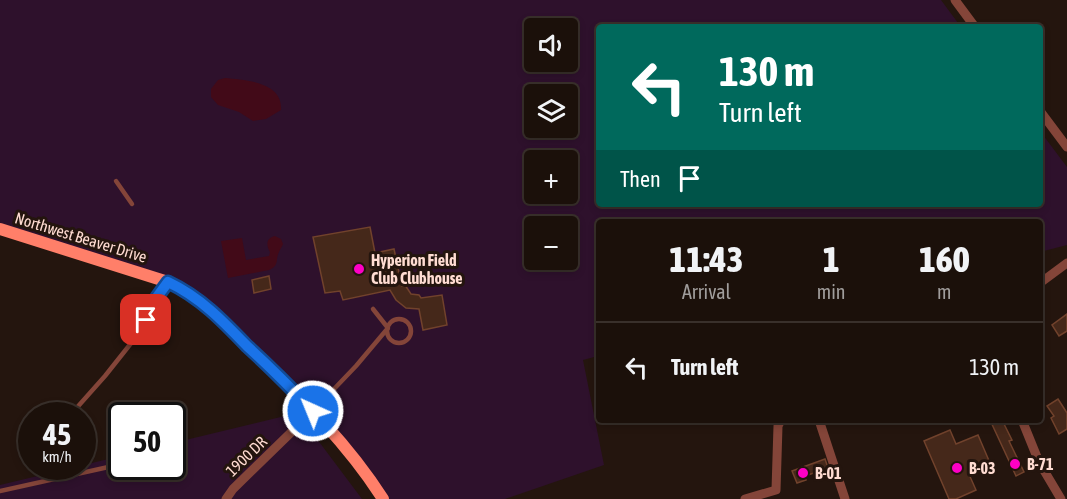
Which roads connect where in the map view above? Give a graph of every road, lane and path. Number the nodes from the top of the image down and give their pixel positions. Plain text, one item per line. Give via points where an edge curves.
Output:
1 (955, 0) edge
2 (973, 24) edge
3 (1043, 115) edge
4 (1067, 147) edge
5 (116, 181) dead end
6 (132, 204) dead end
7 (0, 229) edge
8 (1067, 263) edge
9 (1043, 281) edge
10 (168, 282) junction
11 (373, 309) dead end
12 (388, 328) junction
13 (81, 402) edge
14 (313, 411) junction
15 (780, 423) edge
16 (820, 423) edge
17 (1023, 423) edge
18 (108, 467) edge
19 (0, 491) edge
20 (777, 495) edge
21 (226, 499) edge
22 (383, 499) edge
23 (745, 499) edge
24 (845, 499) edge
25 (1061, 499) edge

1 - 2 street
3 - 4 street
5 - 6 lane
7 - 10 main road, Northwest Beaver Drive
8 - 9 street
10 - 13 lane via 132,342
10 - 14 main road, Northwest Beaver Drive via 194,296 216,315
11 - 12 lane
12 - 12 lane via 388,335 396,342 406,340 410,334 408,324 402,320 394,320
12 - 14 lane
14 - 21 street, 1900 DR
14 - 22 main road, Northwest Beaver Drive via 344,444
15 - 20 street
16 - 24 street
17 - 25 street via 1039,462
18 - 19 lane
20 - 23 street

